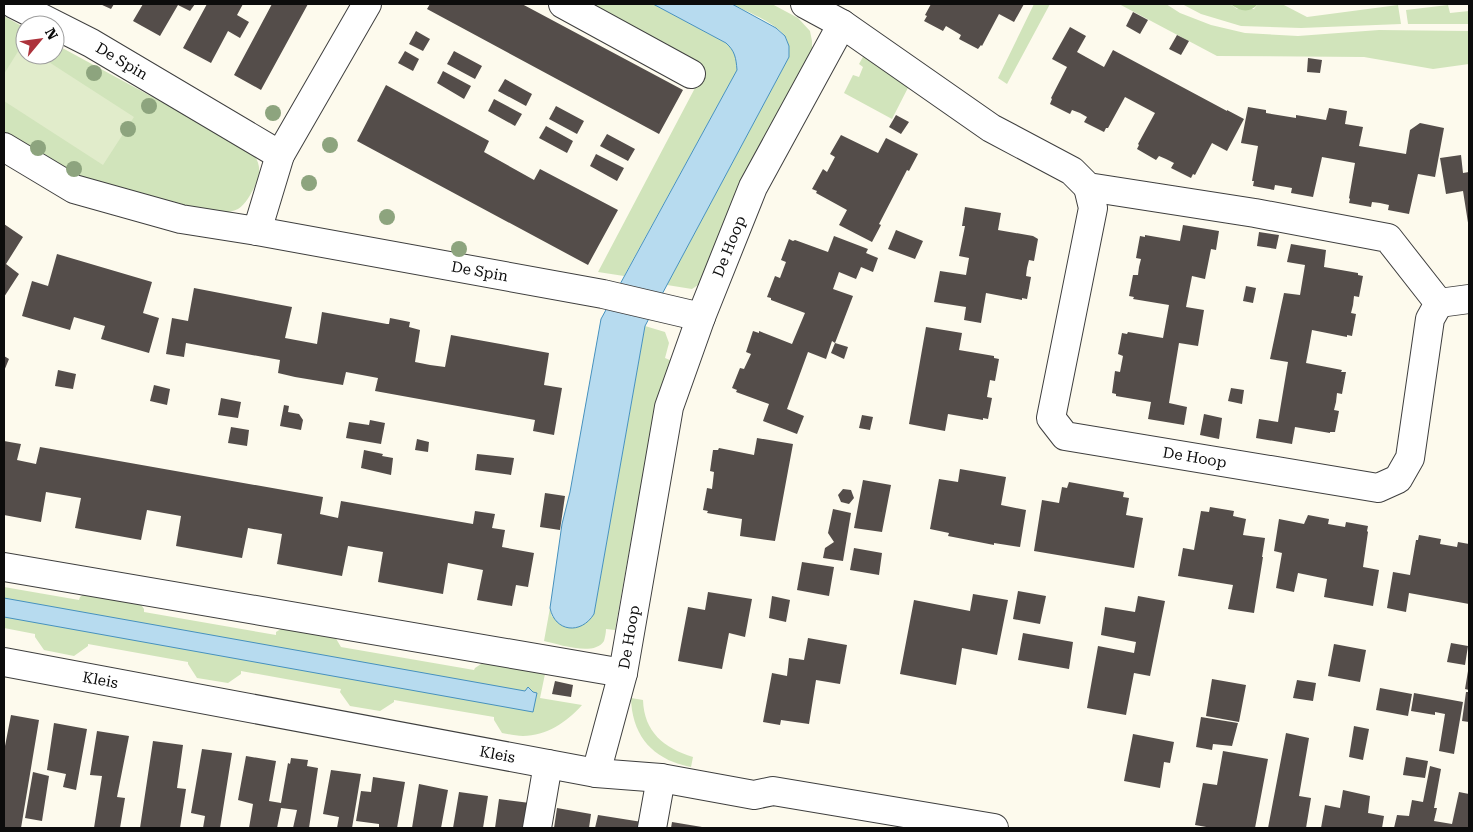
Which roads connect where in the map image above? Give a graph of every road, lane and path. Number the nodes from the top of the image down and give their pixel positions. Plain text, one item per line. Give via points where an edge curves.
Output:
1 (14, 4) edge
2 (367, 4) edge
3 (563, 4) edge
4 (805, 4) edge
5 (842, 24) junction
6 (691, 74) dead end
7 (4, 147) edge
8 (280, 155) junction
9 (1088, 187) junction
10 (257, 232) junction
11 (1469, 299) edge
12 (1439, 303) junction
13 (701, 317) junction
14 (4, 567) edge
15 (4, 662) edge
16 (623, 672) junction
17 (548, 764) junction
18 (596, 773) junction
19 (661, 778) junction
20 (537, 828) edge
21 (652, 828) edge
22 (994, 828) edge

1 - 8 street, De Spin via 91,43
2 - 8 street
3 - 6 street
4 - 5 street
5 - 9 street via 991,128 1072,172
5 - 13 street, De Hoop via 753,187
7 - 10 street, De Spin via 74,188 181,219
8 - 10 street
9 - 12 street via 1388,238
9 - 12 street, De Hoop via 1094,208 1050,418 1065,436 1378,488 1398,479 1410,458 1430,319
10 - 13 street, De Spin via 603,294
11 - 12 street
13 - 16 street, De Hoop via 669,407
14 - 16 street
15 - 17 street, Kleis
16 - 18 street, De Hoop
17 - 18 street, Kleis
17 - 20 street
18 - 19 street, Kleis
19 - 21 street
19 - 22 street, Kleis via 754,795 774,791

